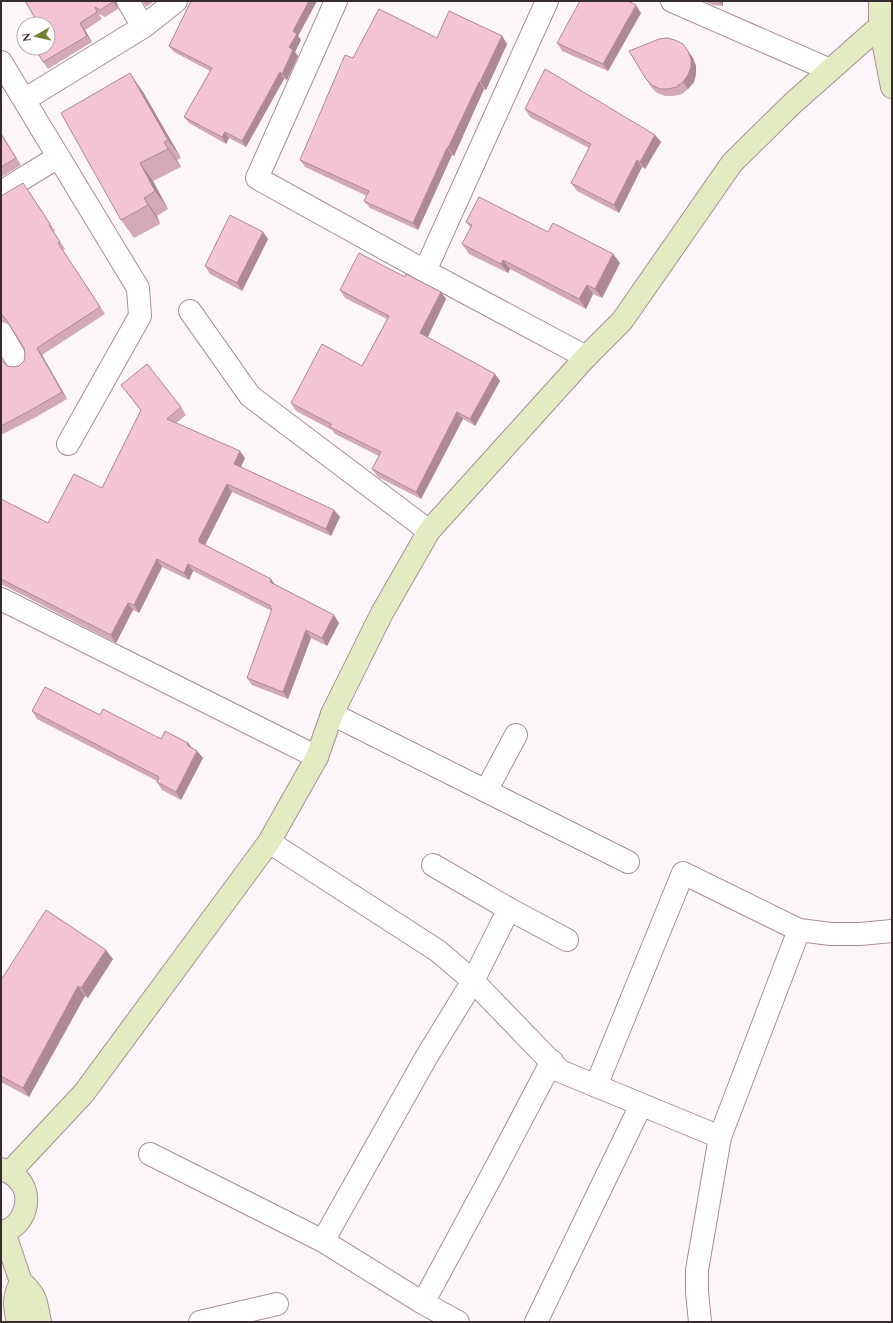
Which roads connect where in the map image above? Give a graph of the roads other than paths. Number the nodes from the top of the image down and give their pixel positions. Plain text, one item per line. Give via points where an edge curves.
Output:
1 (128, 1) edge
2 (176, 1) edge
3 (336, 1) edge
4 (547, 1) edge
5 (672, 1) edge
6 (880, 1) edge
7 (880, 26) junction
8 (143, 27) junction
9 (1, 62) edge
10 (830, 70) junction
11 (892, 87) edge
12 (24, 100) junction
13 (58, 157) junction
14 (1, 192) edge
15 (426, 271) junction
16 (190, 312) dead end
17 (1, 333) edge
18 (586, 357) junction
19 (18, 362) dead end
20 (68, 444) dead end
21 (429, 530) junction
22 (1, 599) edge
23 (332, 714) junction
24 (516, 735) dead end
25 (317, 757) junction
26 (486, 791) junction
27 (268, 842) junction
28 (628, 862) dead end
29 (433, 865) dead end
30 (508, 909) junction
31 (798, 930) junction
32 (892, 931) edge
33 (566, 940) dead end
34 (473, 980) junction
35 (552, 1062) junction
36 (596, 1086) junction
37 (641, 1105) junction
38 (720, 1137) junction
39 (150, 1154) dead end
40 (5, 1170) edge
41 (2, 1232) edge
42 (323, 1241) junction
43 (21, 1282) junction
44 (423, 1303) junction
45 (277, 1304) dead end
46 (18, 1322) edge
47 (40, 1322) edge
48 (200, 1322) edge
49 (458, 1322) edge
50 (536, 1322) edge
51 (700, 1322) edge

1 - 8 street
2 - 8 street
3 - 15 street via 257,178
4 - 15 street
5 - 10 street
6 - 7 street
7 - 10 street
7 - 11 street
8 - 12 street
9 - 12 street
10 - 18 street via 732,163 622,321
12 - 13 street
13 - 14 street
13 - 20 street via 138,288 140,316
15 - 18 street
16 - 21 street via 250,396
17 - 19 street
18 - 21 street
21 - 23 street via 382,613
22 - 25 street
23 - 25 street
23 - 26 street
24 - 26 street
25 - 27 street
26 - 28 street
27 - 34 street via 438,951
27 - 40 street via 84,1093
29 - 30 street
30 - 33 street
30 - 34 street
31 - 32 street via 831,934
31 - 36 street via 683,873
31 - 38 street
34 - 35 street
34 - 42 street via 427,1056
35 - 36 street via 560,1071
35 - 44 street
36 - 37 street
37 - 38 street
37 - 50 street
38 - 51 street via 697,1270
39 - 42 street
40 - 41 street via 18,1179 24,1188 26,1198 21,1219
41 - 43 street
42 - 44 street
43 - 46 street via 14,1300
43 - 47 street via 34,1295
44 - 49 street
45 - 48 street

